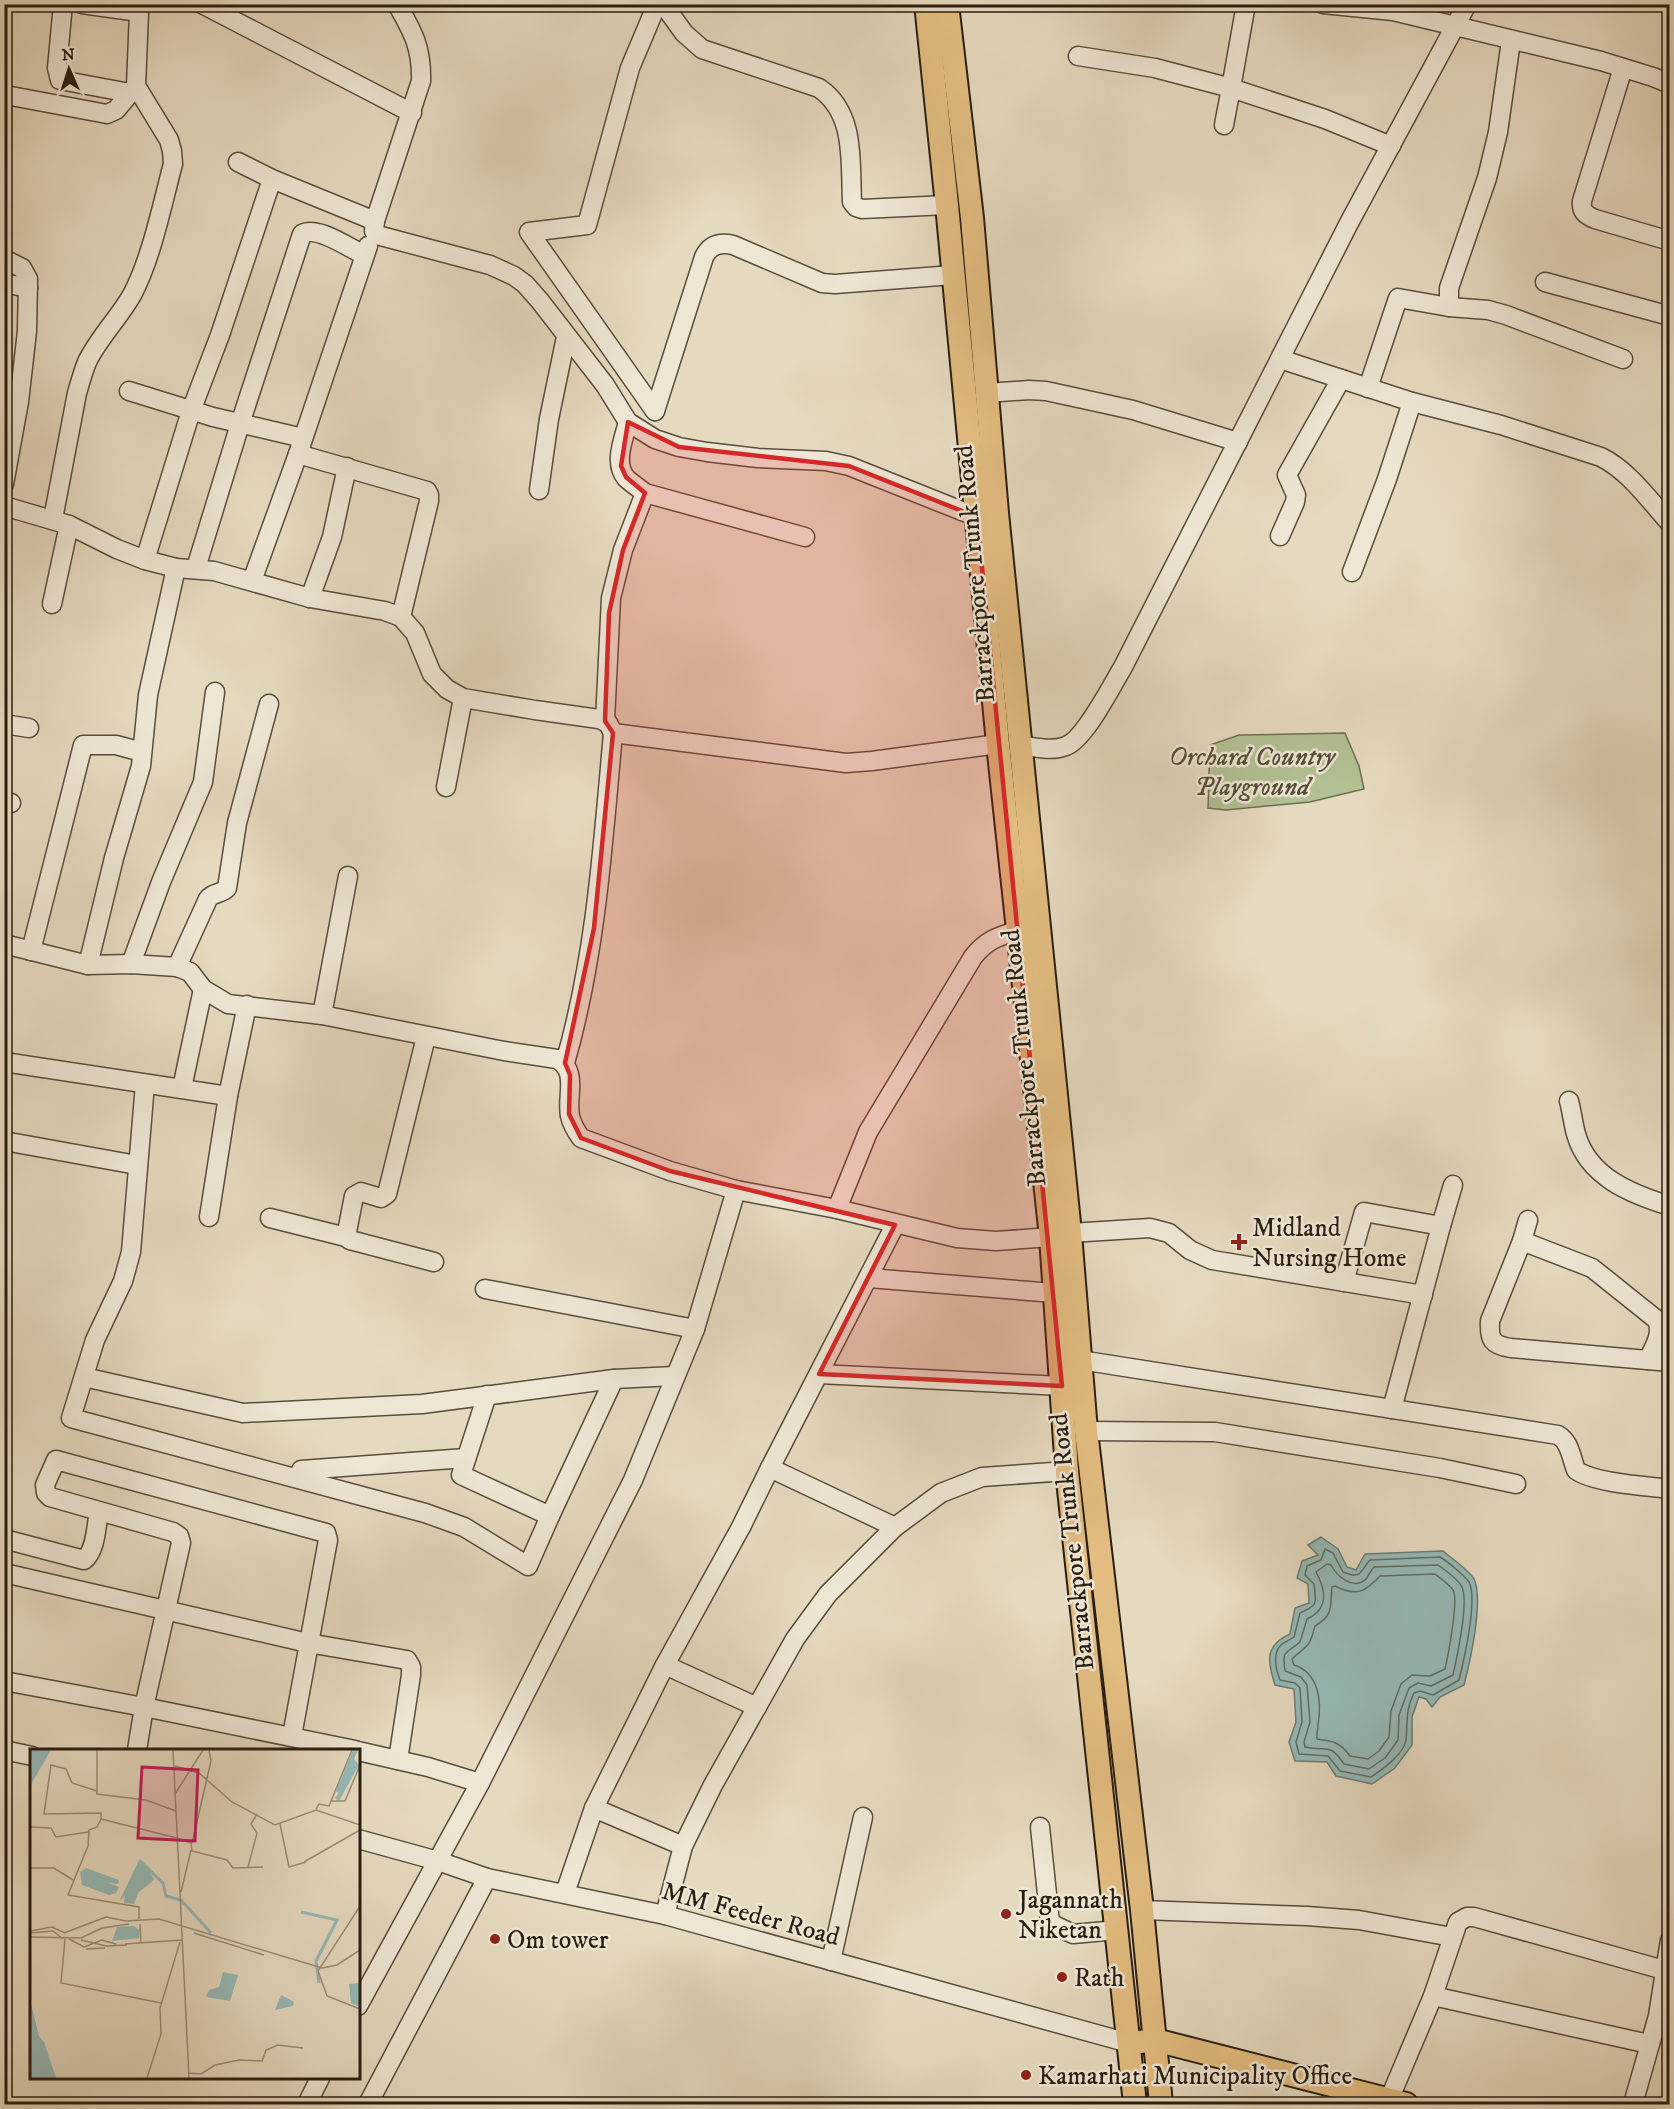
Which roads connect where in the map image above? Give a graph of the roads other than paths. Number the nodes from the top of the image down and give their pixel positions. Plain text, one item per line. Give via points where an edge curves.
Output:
1 (63, 4) edge
2 (82, 4) edge
3 (202, 4) edge
4 (397, 4) edge
5 (657, 4) edge
6 (663, 4) edge
7 (926, 4) edge
8 (947, 4) edge
9 (1246, 4) edge
10 (1323, 4) edge
11 (1467, 4) edge
12 (133, 7) edge
13 (1455, 27) junction
14 (1511, 41) junction
15 (1078, 56) dead end
16 (1623, 68) junction
17 (1670, 84) edge
18 (1231, 88) junction
19 (133, 90) junction
20 (11, 96) dead end
21 (412, 113) junction
22 (1224, 125) dead end
23 (1391, 146) junction
24 (238, 162) dead end
25 (272, 179) junction
26 (947, 205) junction
27 (375, 227) junction
28 (1670, 241) edge
29 (364, 255) junction
30 (4, 260) edge
31 (953, 275) junction
32 (1545, 282) dead end
33 (4, 283) edge
34 (28, 288) junction
35 (1449, 307) junction
36 (1670, 316) edge
37 (566, 337) junction
38 (1280, 359) junction
39 (1623, 359) dead end
40 (1341, 379) junction
41 (1368, 388) junction
42 (129, 391) dead end
43 (986, 393) junction
44 (12, 400) edge
45 (1412, 402) junction
46 (190, 411) junction
47 (628, 422) junction
48 (240, 424) junction
49 (1238, 442) junction
50 (300, 446) junction
51 (347, 467) junction
52 (4, 484) edge
53 (539, 490) dead end
54 (645, 493) junction
55 (4, 506) edge
56 (976, 517) junction
57 (61, 522) junction
58 (1670, 523) edge
59 (1280, 536) dead end
60 (805, 537) dead end
61 (145, 560) junction
62 (176, 568) junction
63 (196, 568) junction
64 (1352, 572) dead end
65 (252, 581) junction
66 (310, 598) junction
67 (52, 604) dead end
68 (401, 617) junction
69 (215, 692) dead end
70 (463, 698) junction
71 (269, 704) dead end
72 (4, 724) edge
73 (609, 727) junction
74 (29, 728) dead end
75 (1009, 745) junction
76 (142, 752) junction
77 (446, 787) dead end
78 (348, 876) dead end
79 (1018, 930) junction
80 (4, 944) edge
81 (31, 951) junction
82 (131, 964) junction
83 (88, 965) junction
84 (177, 967) junction
85 (203, 989) junction
86 (247, 1005) junction
87 (322, 1015) junction
88 (426, 1036) junction
89 (4, 1062) edge
90 (565, 1063) junction
91 (145, 1084) junction
92 (182, 1088) junction
93 (228, 1096) junction
94 (1569, 1101) dead end
95 (4, 1141) edge
96 (137, 1164) junction
97 (1453, 1185) dead end
98 (736, 1190) junction
99 (1670, 1206) edge
100 (837, 1209) junction
101 (209, 1217) dead end
102 (270, 1218) dead end
103 (1528, 1220) dead end
104 (895, 1225) junction
105 (1441, 1226) junction
106 (1060, 1235) junction
107 (346, 1237) junction
108 (1522, 1241) junction
109 (434, 1262) dead end
110 (869, 1278) junction
111 (1344, 1282) junction
112 (485, 1289) dead end
113 (1054, 1293) junction
114 (1423, 1295) junction
115 (695, 1329) junction
116 (1080, 1360) junction
117 (1648, 1360) junction
118 (1670, 1362) edge
119 (819, 1374) junction
120 (674, 1376) junction
121 (84, 1377) junction
122 (614, 1379) junction
123 (1062, 1386) junction
124 (487, 1395) junction
125 (1392, 1409) junction
126 (1086, 1431) junction
127 (466, 1458) junction
128 (770, 1468) junction
129 (301, 1470) dead end
130 (1067, 1471) junction
131 (1516, 1484) dead end
132 (1670, 1489) edge
133 (99, 1512) junction
134 (550, 1516) junction
135 (895, 1527) junction
136 (4, 1539) edge
137 (4, 1573) edge
138 (165, 1609) junction
139 (308, 1643) junction
140 (665, 1665) junction
141 (4, 1681) edge
142 (144, 1707) junction
143 (757, 1707) junction
144 (292, 1736) junction
145 (137, 1749) edge
146 (348, 1749) edge
147 (4, 1750) edge
148 (360, 1752) edge
149 (30, 1756) edge
150 (398, 1760) junction
151 (480, 1783) junction
152 (594, 1808) junction
153 (863, 1817) dead end
154 (1040, 1827) dead end
155 (360, 1840) edge
156 (683, 1846) junction
157 (438, 1861) junction
158 (487, 1878) junction
159 (565, 1893) junction
160 (1142, 1910) junction
161 (665, 1915) junction
162 (1117, 1930) junction
163 (1452, 1936) junction
164 (1670, 1940) edge
165 (831, 1961) junction
166 (1664, 1970) junction
167 (1433, 1996) junction
168 (360, 2002) edge
169 (1155, 2040) junction
170 (1130, 2043) junction
171 (1649, 2044) junction
172 (320, 2079) edge
173 (1397, 2102) edge
174 (307, 2104) edge
175 (368, 2104) edge
176 (1135, 2104) edge
177 (1161, 2104) edge
178 (1633, 2104) edge

1 - 19 street via 57,68 60,80
2 - 12 street
3 - 21 street
4 - 21 street via 414,33 422,64
5 - 31 street via 630,68 587,225 529,232 655,411 704,257 712,246 733,245 822,283
6 - 26 street via 684,33 702,49 819,88 831,98 846,121 852,202 856,207
7 - 26 main road, Barrackpore Trunk Road
8 - 43 main road, Barrackpore Trunk Road via 972,218
9 - 18 street
10 - 13 street via 1393,12
11 - 13 street
12 - 19 street
13 - 14 street
13 - 23 street
14 - 16 street
14 - 35 street via 1498,132 1487,178 1449,288
15 - 18 street via 1155,68
16 - 17 street
16 - 28 street via 1581,208 1586,216
18 - 22 street
18 - 23 street
19 - 20 street via 116,110 107,114
19 - 57 street via 169,140 172,164 137,284 83,373 77,393
21 - 27 street
23 - 38 street
24 - 25 street
25 - 27 street
25 - 46 street
26 - 31 main road, Barrackpore Trunk Road
27 - 29 street
27 - 37 street via 379,236 489,265 514,276 540,301
29 - 48 street via 316,231 302,234
29 - 50 street
30 - 34 street via 25,271
31 - 56 main road, Barrackpore Trunk Road
32 - 36 street
33 - 34 street
34 - 44 street via 27,331
35 - 39 street via 1506,315
35 - 41 street via 1398,298
37 - 47 street
37 - 53 street
38 - 40 street
38 - 49 street
40 - 41 street
40 - 59 street via 1287,475 1296,495
41 - 45 street
42 - 46 street
43 - 49 street via 1046,391 1133,410
43 - 75 main road, Barrackpore Trunk Road
44 - 52 street
45 - 58 street via 1601,457 1624,473
45 - 64 street
46 - 48 street
46 - 61 street
47 - 54 street via 621,466 626,477
47 - 56 street via 655,439 679,447 849,466
48 - 50 street
48 - 63 street
49 - 75 street via 1123,667 1083,732 1066,746 1047,749
50 - 51 street
50 - 65 street
51 - 66 street via 334,528
51 - 68 street via 421,488 429,495
54 - 60 street
54 - 73 street via 623,550 611,598
55 - 57 street
56 - 75 main road, Barrackpore Trunk Road
57 - 61 street
57 - 67 street
61 - 62 street
62 - 63 street
62 - 76 street via 148,695
63 - 65 street
65 - 66 street
66 - 68 street
68 - 70 street via 415,633 432,674
69 - 82 street via 203,782 160,882
70 - 73 street
70 - 77 street
71 - 84 street via 237,823 227,888 208,899
72 - 74 street
73 - 75 street via 846,762
73 - 90 street via 594,928 579,1014
75 - 79 main road, Barrackpore Trunk Road
75 - 106 main road, Barrackpore Trunk Road via 1029,821
76 - 81 street via 116,745 83,745
76 - 83 street
78 - 87 street
79 - 100 street via 982,945 973,957 868,1132
79 - 106 main road, Barrackpore Trunk Road
80 - 81 street
81 - 83 street
82 - 83 street
82 - 84 street
84 - 85 street via 190,972
85 - 86 street via 228,1004
85 - 92 street
86 - 87 street
86 - 93 street
87 - 88 street
88 - 90 street
88 - 107 street via 387,1194 381,1198 361,1192 354,1196
89 - 91 street
90 - 98 street via 570,1075 570,1114 581,1138
91 - 92 street
91 - 96 street
92 - 93 street
93 - 101 street
94 - 99 street via 1576,1136 1594,1167 1613,1183
95 - 96 street
96 - 121 street via 131,1252
97 - 105 street
98 - 100 street
98 - 115 street
100 - 104 street
102 - 107 street
103 - 108 street
104 - 106 street via 957,1238 996,1241
104 - 110 street
105 - 111 street via 1364,1212
105 - 114 street
106 - 111 street via 1150,1228 1169,1233 1190,1250 1212,1260
106 - 113 main road, Barrackpore Trunk Road
106 - 116 main road, Barrackpore Trunk Road
107 - 109 street
108 - 117 street via 1592,1268 1657,1320 1659,1334
108 - 117 street via 1490,1321 1492,1341 1511,1348
110 - 113 street
110 - 119 street
111 - 114 street
112 - 115 street
113 - 123 main road, Barrackpore Trunk Road
114 - 125 street
115 - 120 street
116 - 125 street
116 - 126 main road, Barrackpore Trunk Road
117 - 118 street
119 - 123 street
119 - 128 street
120 - 122 street
120 - 151 street via 633,1480
121 - 124 street via 243,1413 422,1404
121 - 134 street via 71,1418 425,1513 464,1527 528,1566
122 - 124 street
122 - 134 street
123 - 130 main road, Barrackpore Trunk Road
124 - 127 street
125 - 132 street via 1558,1435 1567,1444 1580,1473
126 - 131 street via 1215,1432
126 - 160 main road, Barrackpore Trunk Road
127 - 129 street
127 - 134 street via 461,1475
128 - 135 street
128 - 140 street
130 - 135 street via 982,1477 941,1493
130 - 162 main road, Barrackpore Trunk Road
133 - 136 street via 92,1549 84,1560
133 - 138 street via 179,1536 181,1543
133 - 139 street via 46,1493 45,1485 56,1460 324,1531 327,1540
135 - 143 street via 828,1594 795,1639
137 - 138 street
138 - 139 street
138 - 142 street
139 - 144 street
139 - 150 street via 409,1663 411,1675
140 - 143 street
140 - 152 street
141 - 142 street
142 - 144 street
142 - 145 street
143 - 156 street
144 - 146 street
147 - 149 street
148 - 150 street
150 - 151 street
151 - 157 street
152 - 156 street
152 - 159 street
153 - 165 street
154 - 162 street via 1050,1923 1073,1934
155 - 157 street, MM Feeder Road
156 - 161 street
157 - 158 street, MM Feeder Road
157 - 168 street
158 - 159 street, MM Feeder Road
158 - 175 street
159 - 161 street, MM Feeder Road
160 - 163 street via 1359,1920
160 - 169 main road, Barrackpore Trunk Road
161 - 165 street, MM Feeder Road
162 - 170 main road, Barrackpore Trunk Road
163 - 166 street via 1460,1921 1474,1917
163 - 167 street
164 - 166 street
165 - 170 street, MM Feeder Road
166 - 171 street via 1658,2016
167 - 171 street
167 - 173 street
169 - 170 main road
169 - 173 main road
169 - 177 main road, Barrackpore Trunk Road
170 - 176 main road, Barrackpore Trunk Road
171 - 178 street
172 - 174 street

